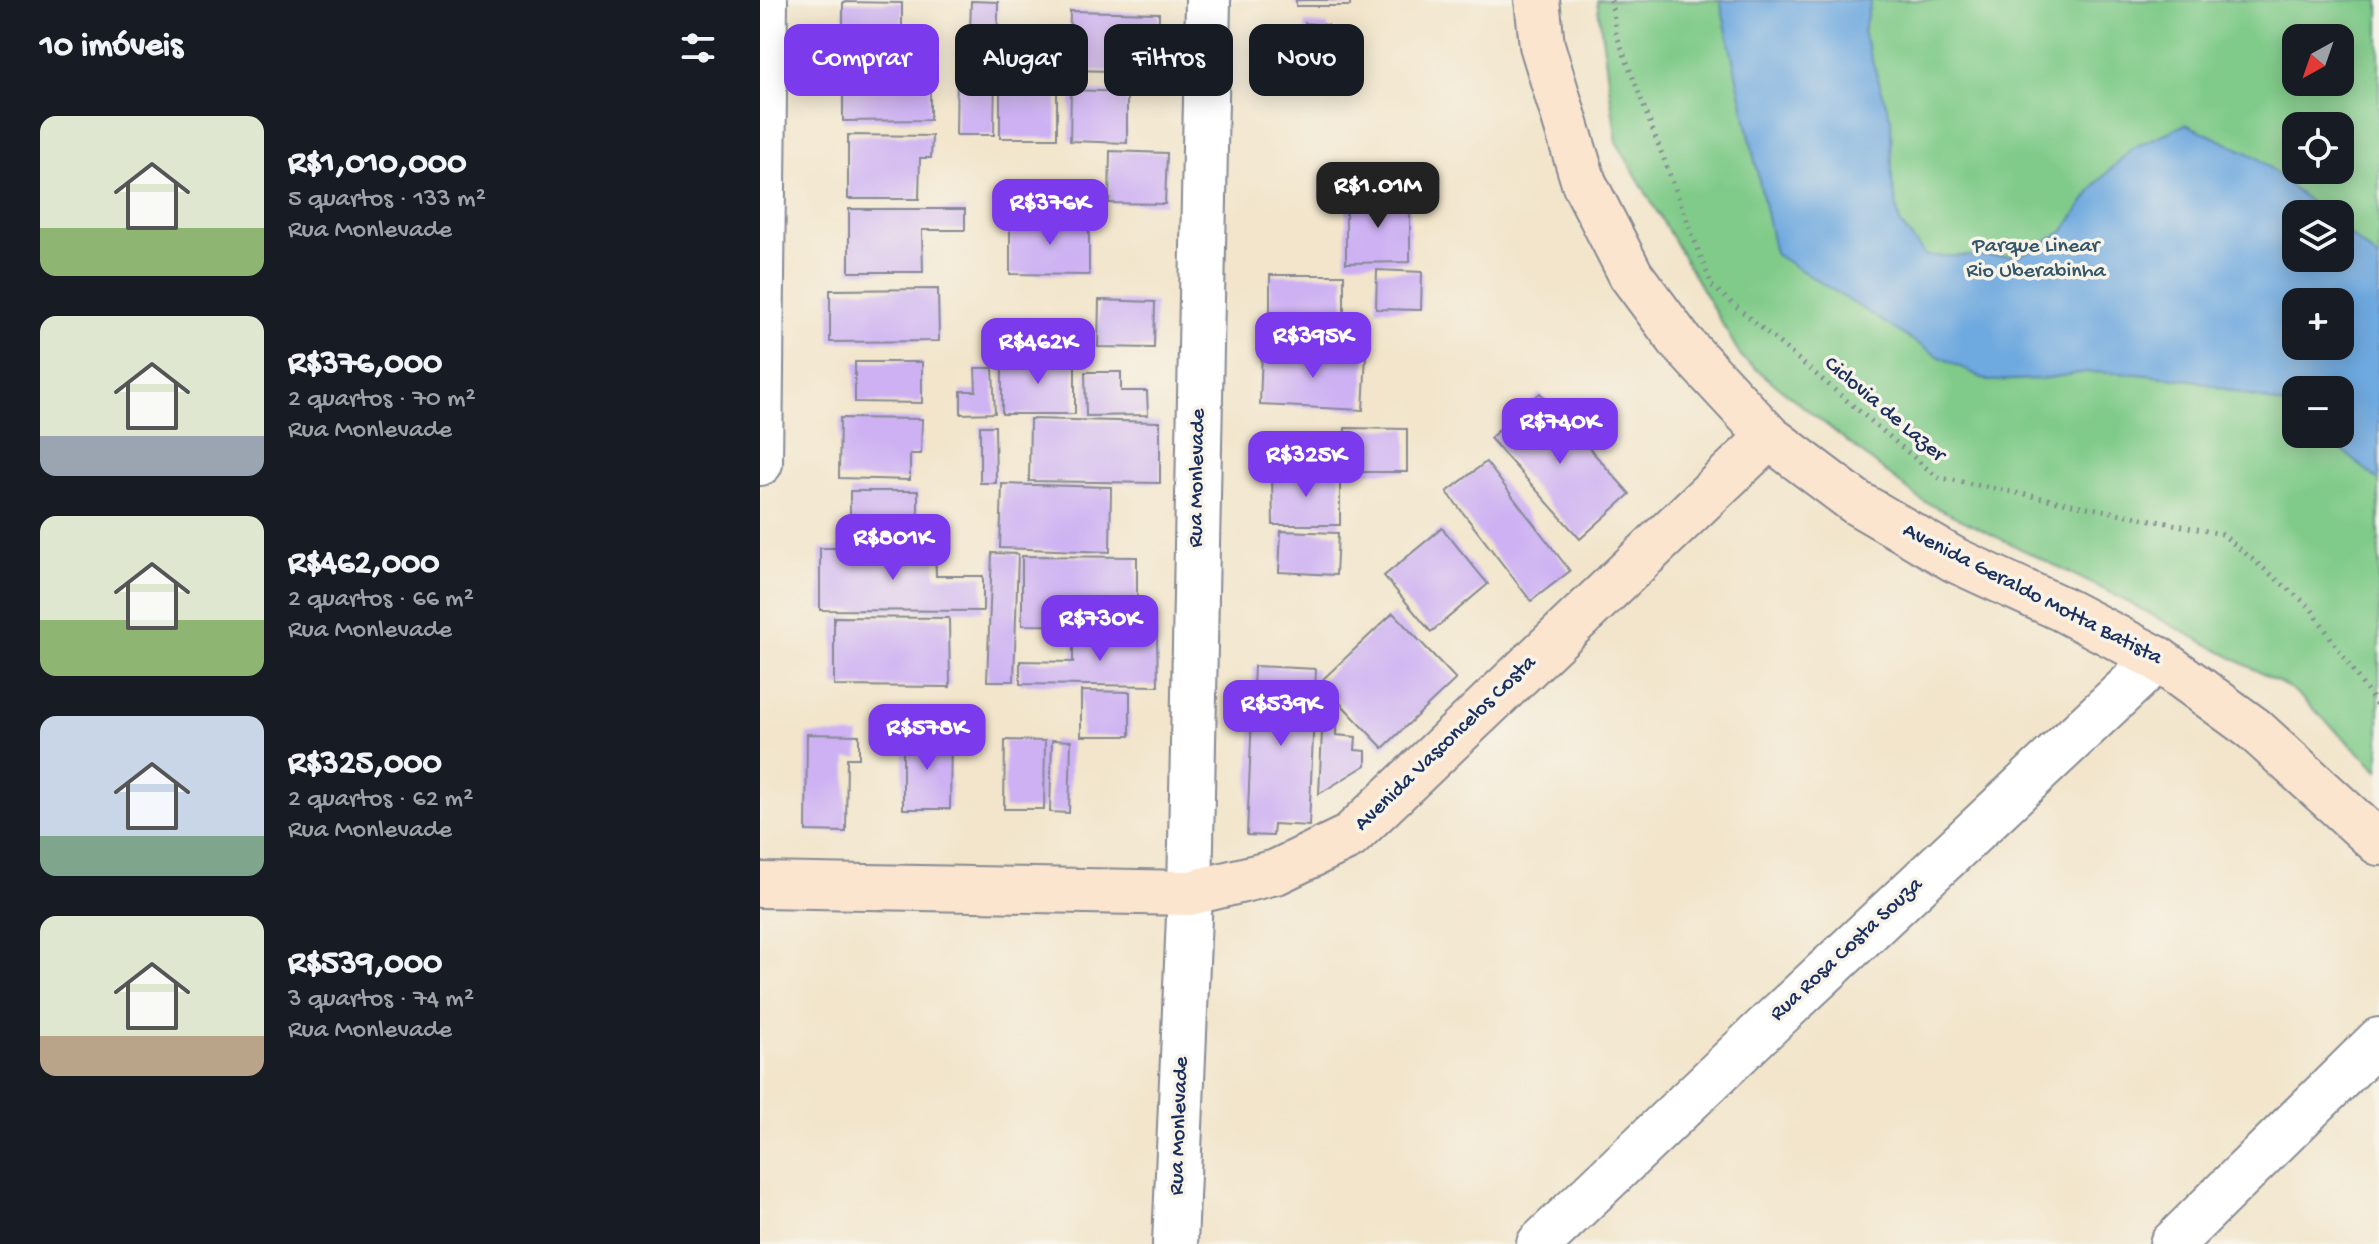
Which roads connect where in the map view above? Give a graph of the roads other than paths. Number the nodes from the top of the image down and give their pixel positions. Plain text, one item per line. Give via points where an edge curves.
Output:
1 (765, 0) edge
2 (1208, 0) edge
3 (1537, 0) edge
4 (1769, 437) junction
5 (760, 463) edge
6 (2158, 659) junction
7 (2379, 843) edge
8 (760, 885) edge
9 (1190, 893) junction
10 (2379, 1040) edge
11 (1175, 1244) edge
12 (1539, 1244) edge
13 (2172, 1244) edge

1 - 5 street
2 - 9 street, Rua Monlevade
3 - 4 street, Avenida Geraldo Motta Batista via 1542,45 1584,183 1631,275 1680,341
4 - 6 street, Avenida Geraldo Motta Batista via 1857,503 1955,560
4 - 9 street, Avenida Vasconcelos Costa via 1349,837 1276,872
6 - 7 street, Avenida Geraldo Motta Batista via 2254,729
6 - 12 street, Rua Rosa Costa Souza
8 - 9 street, Avenida Vasconcelos Costa
9 - 11 street, Rua Monlevade
10 - 13 street

